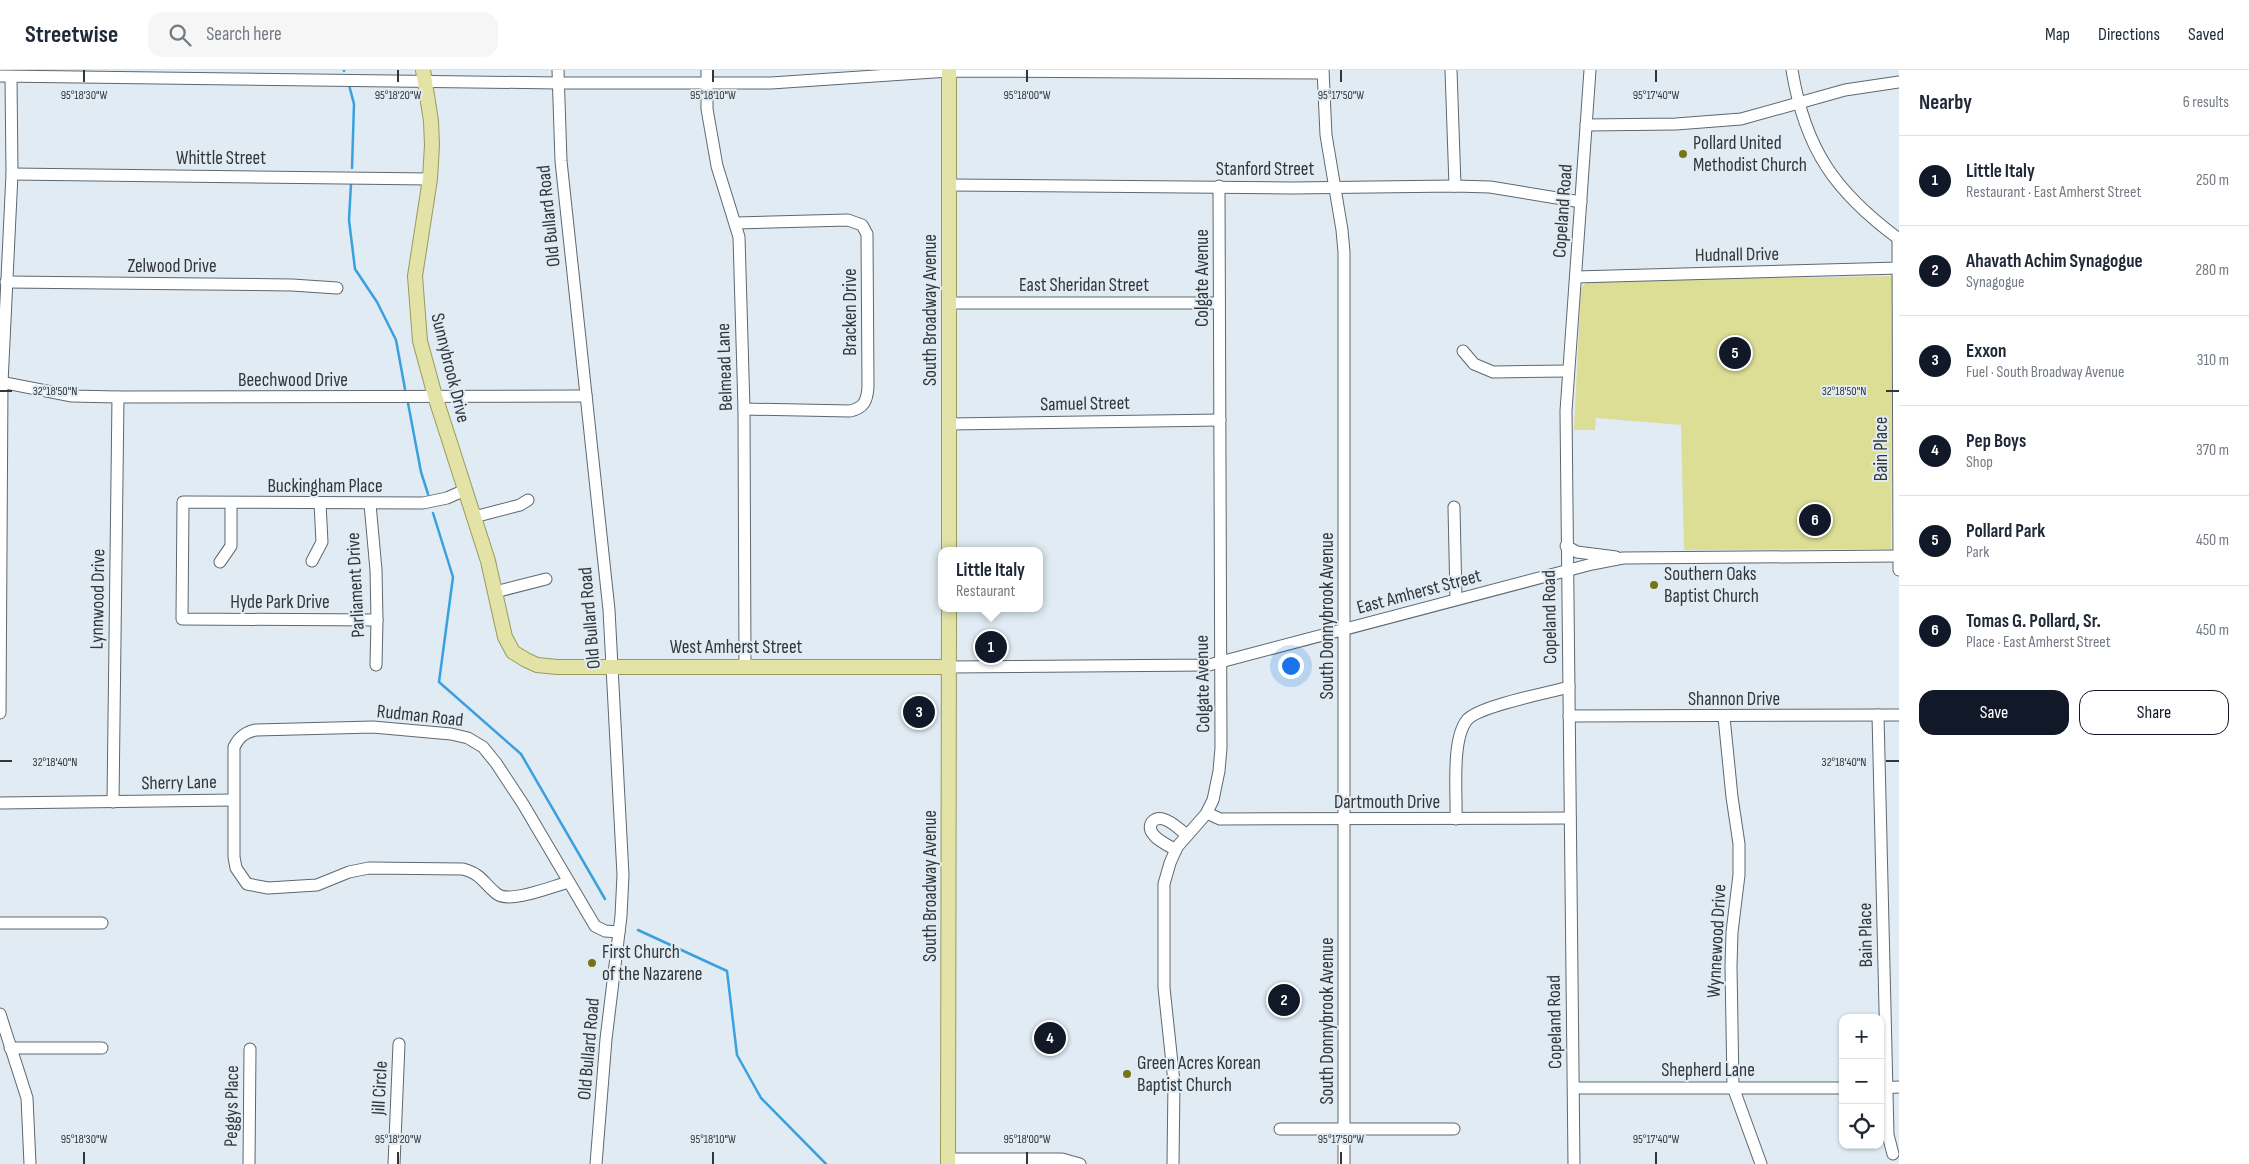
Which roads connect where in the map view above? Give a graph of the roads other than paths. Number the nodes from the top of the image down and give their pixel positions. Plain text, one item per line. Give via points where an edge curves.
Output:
1 (558, 70) edge
2 (1452, 70) edge
3 (1590, 70) edge
4 (1792, 70) edge
5 (949, 71) edge
6 (1323, 72) edge
7 (280, 74) edge
8 (424, 75) edge
9 (6, 76) edge
10 (707, 76) edge
11 (558, 82) junction
12 (1899, 82) edge
13 (1798, 102) junction
14 (1586, 125) junction
15 (12, 174) junction
16 (430, 179) junction
17 (948, 186) junction
18 (1219, 186) junction
19 (1335, 186) junction
20 (1455, 186) junction
21 (1581, 202) junction
22 (736, 223) junction
23 (1899, 239) edge
24 (1899, 268) edge
25 (1576, 277) junction
26 (6, 282) junction
27 (337, 288) dead end
28 (950, 303) junction
29 (1219, 303) junction
30 (1463, 351) dead end
31 (1568, 371) junction
32 (1, 382) edge
33 (435, 396) junction
34 (586, 396) junction
35 (118, 397) junction
36 (744, 409) junction
37 (1220, 420) junction
38 (950, 424) junction
39 (465, 490) junction
40 (528, 500) dead end
41 (231, 503) junction
42 (320, 503) junction
43 (370, 504) junction
44 (1454, 507) dead end
45 (474, 518) junction
46 (1566, 546) junction
47 (950, 547) edge
48 (1899, 556) edge
49 (1623, 558) junction
50 (312, 561) dead end
51 (220, 562) dead end
52 (1566, 570) junction
53 (1899, 570) edge
54 (546, 579) dead end
55 (495, 592) junction
56 (1456, 599) junction
57 (949, 612) edge
58 (182, 619) joint
59 (377, 620) junction
60 (1344, 630) junction
61 (526, 660) joint
62 (1219, 663) junction
63 (376, 665) dead end
64 (612, 666) junction
65 (745, 666) junction
66 (949, 667) junction
67 (1569, 687) junction
68 (0, 688) edge
69 (0, 713) edge
70 (1878, 715) junction
71 (1899, 715) edge
72 (1569, 716) junction
73 (1724, 716) junction
74 (233, 800) junction
75 (113, 802) junction
76 (0, 803) edge
77 (1207, 813) junction
78 (1570, 818) junction
79 (1344, 819) junction
80 (1456, 819) junction
81 (1187, 835) junction
82 (1176, 850) junction
83 (569, 882) junction
84 (0, 923) edge
85 (102, 923) dead end
86 (619, 932) junction
87 (0, 1014) edge
88 (400, 1044) dead end
89 (10, 1048) junction
90 (102, 1048) dead end
91 (250, 1049) dead end
92 (1883, 1059) edge
93 (1733, 1087) junction
94 (1899, 1087) edge
95 (1574, 1088) junction
96 (1839, 1088) edge
97 (1884, 1088) edge
98 (1884, 1097) edge
99 (1280, 1129) dead end
100 (1454, 1129) dead end
101 (1344, 1130) junction
102 (1893, 1154) dead end
103 (948, 1161) edge
104 (30, 1164) edge
105 (249, 1164) edge
106 (394, 1164) edge
107 (596, 1164) edge
108 (1080, 1164) edge
109 (1173, 1164) edge
110 (1344, 1164) edge
111 (1574, 1164) edge
112 (1761, 1164) edge

1 - 11 street, Old Bullard Road
2 - 20 street
3 - 14 street, Copeland Road
4 - 13 street
5 - 6 street
5 - 10 street via 771,83
5 - 17 main road, South Broadway Avenue
6 - 19 street, South Donnybrook Avenue via 1326,135
7 - 8 street
7 - 9 street
8 - 11 street
8 - 16 main road, Sunnybrook Drive via 432,121
9 - 15 street
10 - 11 street
10 - 22 street, Belmead Lane via 708,108 717,166
11 - 34 street, Old Bullard Road via 561,161
12 - 13 street via 1845,90
13 - 14 street via 1741,119 1716,122
13 - 23 street via 1812,140 1834,179 1853,202
14 - 21 street, Copeland Road
15 - 16 street, Whittle Street
15 - 26 street
16 - 33 main road, Sunnybrook Drive via 415,276 420,341
17 - 18 street, Stanford Street
17 - 28 main road, South Broadway Avenue
18 - 19 street, Stanford Street
18 - 29 street, Colgate Avenue
19 - 20 street, Stanford Street
19 - 60 street, South Donnybrook Avenue via 1344,252
20 - 21 street, Stanford Street via 1490,187
21 - 25 street, Copeland Road
22 - 36 street, Belmead Lane
22 - 36 street, Bracken Drive via 848,220 862,225 866,234 868,387 864,404 850,411
23 - 24 street, Bain Place
24 - 25 street, Hudnall Drive
24 - 48 street, Bain Place
25 - 31 street, Copeland Road
26 - 27 street, Zelwood Drive
26 - 32 street
28 - 29 street, East Sheridan Street
28 - 38 main road, South Broadway Avenue
29 - 37 street, Colgate Avenue
30 - 31 street via 1474,364 1493,372
31 - 46 street, Copeland Road
32 - 35 street, Beechwood Drive via 72,396
32 - 68 street
33 - 34 street, Beechwood Drive
33 - 35 street, Beechwood Drive
33 - 39 main road, Sunnybrook Drive
34 - 64 street, Old Bullard Road
35 - 75 street, Lynnwood Drive
36 - 65 street, Belmead Lane
37 - 38 street, Samuel Street
37 - 62 street, Colgate Avenue
38 - 47 main road, South Broadway Avenue
39 - 43 street, Buckingham Place via 428,503
39 - 45 main road, Sunnybrook Drive
40 - 45 street
41 - 42 street, Buckingham Place
41 - 51 street via 231,546
41 - 58 street, Buckingham Place via 183,502
42 - 43 street, Buckingham Place
42 - 50 street via 322,542
43 - 59 street, Parliament Drive
44 - 56 street
45 - 55 main road, Sunnybrook Drive
46 - 49 street via 1578,552
46 - 52 street, Copeland Road
48 - 49 street, East Amherst Street
48 - 53 street, Bain Place
49 - 52 street, East Amherst Street
52 - 56 street, East Amherst Street
52 - 67 street, Copeland Road
54 - 55 street
55 - 61 main road, Sunnybrook Drive via 505,636 513,652
56 - 60 street, East Amherst Street
57 - 66 main road, South Broadway Avenue
58 - 59 street, Hyde Park Drive
59 - 63 street, Parliament Drive
60 - 62 street, East Amherst Street
60 - 79 street, South Donnybrook Avenue
61 - 64 main road, West Amherst Street via 548,666
62 - 66 street, East Amherst Street via 1202,666
62 - 77 street, Colgate Avenue via 1220,771
64 - 65 main road, West Amherst Street
64 - 86 street, Old Bullard Road via 623,875
65 - 66 main road, West Amherst Street
66 - 103 main road, South Broadway Avenue
67 - 72 street, Copeland Road
67 - 80 street via 1487,709 1466,721 1458,746
68 - 69 street
70 - 71 street, Shannon Drive
70 - 73 street, Shannon Drive
70 - 92 street, Bain Place
72 - 73 street, Shannon Drive
72 - 78 street, Copeland Road
73 - 93 street, Wynnewood Drive via 1739,844 1731,966
74 - 75 street, Sherry Lane
74 - 83 street, Sherry Lane via 236,868 247,884 258,887 317,885 369,868 463,869 477,873 504,897 518,897
74 - 83 street, Rudman Road via 234,747 246,732 373,727 468,738 483,747 496,763
75 - 76 street, Sherry Lane
77 - 79 street, Dartmouth Drive via 1220,819
77 - 81 street, Colgate Avenue
78 - 80 street, Dartmouth Drive
78 - 95 street, Copeland Road
79 - 80 street, Dartmouth Drive
79 - 101 street, South Donnybrook Avenue
81 - 82 street, Colgate Avenue
81 - 82 street via 1164,819 1152,822 1154,836
82 - 109 street, Colgate Avenue via 1163,897 1164,988 1174,1082
83 - 86 street, Rudman Road via 595,926
84 - 85 street
86 - 107 street, Old Bullard Road
87 - 89 street
88 - 106 street, Jill Circle
89 - 90 street
89 - 104 street via 27,1098
91 - 105 street, Peggys Place
93 - 95 street, Shepherd Lane
93 - 96 street, Shepherd Lane
93 - 112 street, Wynnewood Drive
94 - 97 street
95 - 111 street, Copeland Road
98 - 102 street, Bain Place
99 - 101 street
100 - 101 street
101 - 110 street, South Donnybrook Avenue
103 - 108 street via 1062,1159

